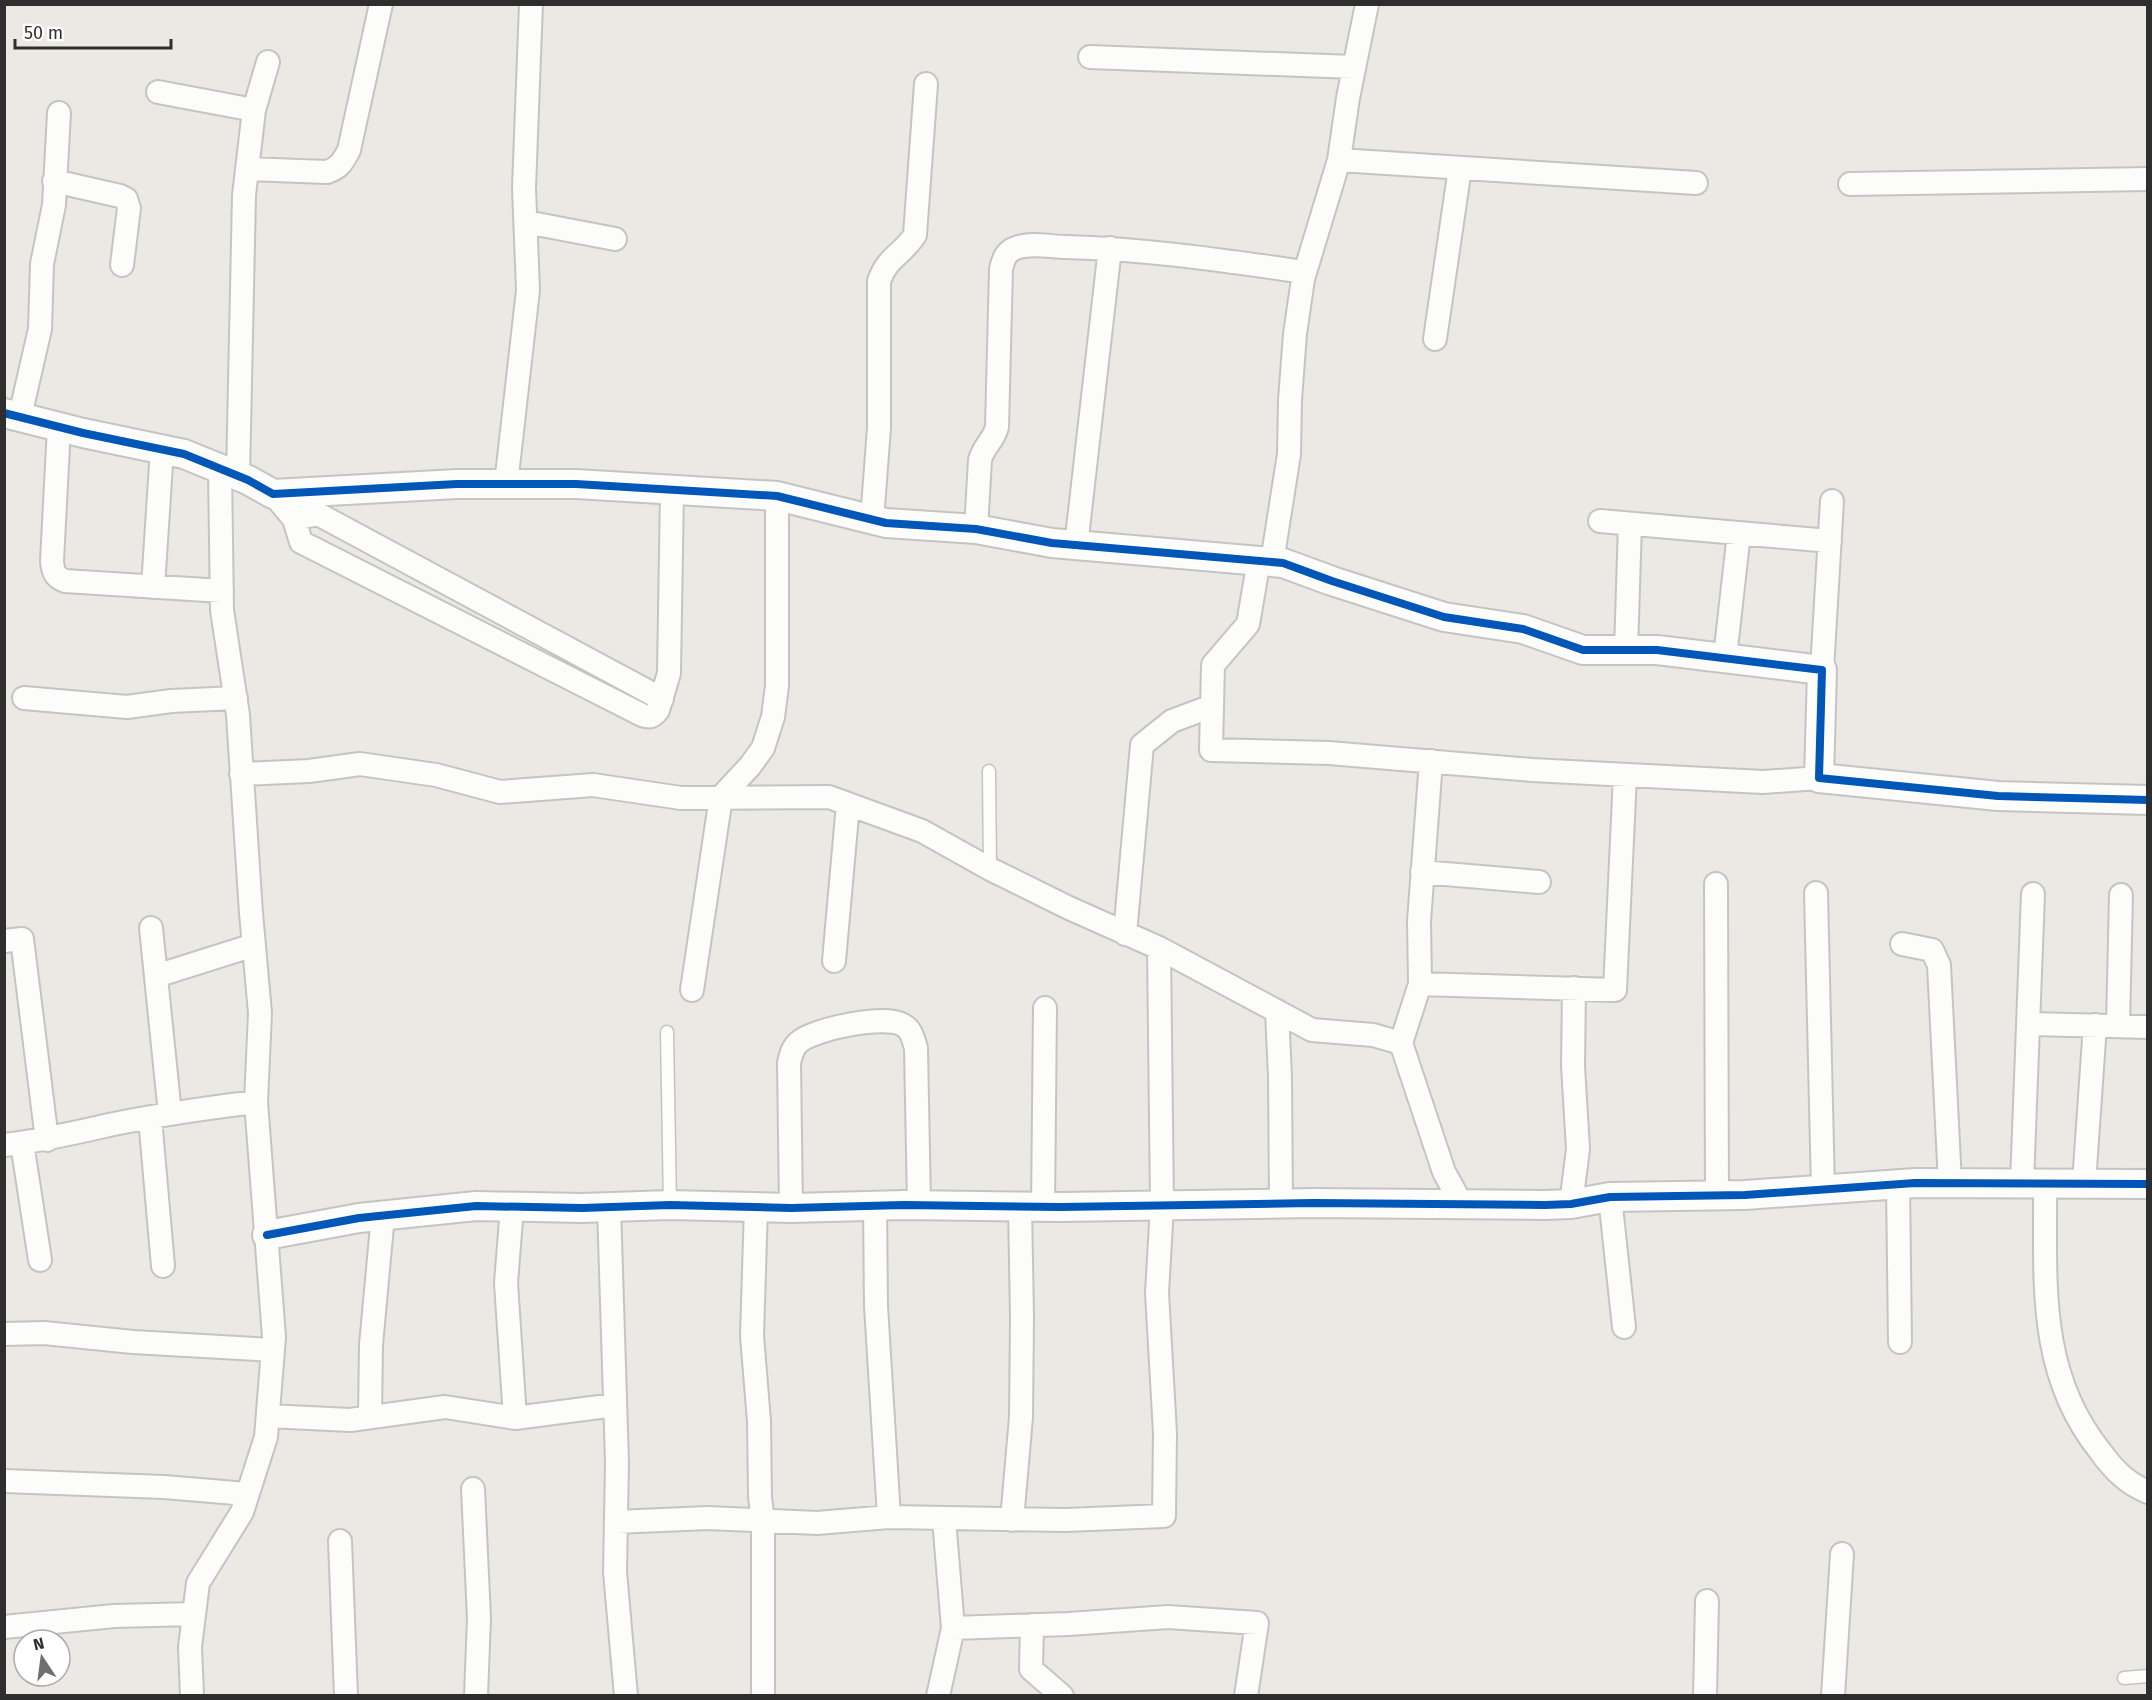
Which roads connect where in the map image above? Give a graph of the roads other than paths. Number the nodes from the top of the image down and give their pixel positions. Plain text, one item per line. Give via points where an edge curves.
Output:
1 (381, 4) edge
2 (531, 4) edge
3 (1367, 4) edge
4 (1090, 57) dead end
5 (268, 62) dead end
6 (1353, 67) junction
7 (926, 84) dead end
8 (158, 92) dead end
9 (254, 110) junction
10 (59, 113) dead end
11 (1339, 160) junction
12 (247, 168) junction
13 (1460, 168) junction
14 (2148, 179) edge
15 (54, 181) junction
16 (1696, 183) dead end
17 (1850, 184) dead end
18 (526, 222) junction
19 (615, 239) dead end
20 (1110, 248) junction
21 (122, 265) dead end
22 (1305, 272) junction
23 (1435, 339) dead end
24 (12, 415) edge
25 (59, 427) junction
26 (162, 449) junction
27 (229, 472) junction
28 (506, 484) junction
29 (672, 489) junction
30 (273, 494) junction
31 (777, 496) junction
32 (1832, 501) dead end
33 (294, 519) junction
34 (873, 519) junction
35 (1600, 521) dead end
36 (1630, 524) junction
37 (976, 529) junction
38 (1739, 533) junction
39 (1830, 542) junction
40 (1076, 546) junction
41 (1265, 561) junction
42 (153, 587) junction
43 (222, 591) junction
44 (485, 602) junction
45 (472, 629) junction
46 (1626, 650) junction
47 (1725, 657) junction
48 (1822, 670) junction
49 (24, 698) dead end
50 (236, 698) junction
51 (662, 699) junction
52 (1212, 706) junction
53 (1431, 761) junction
54 (989, 771) dead end
55 (242, 774) junction
56 (1625, 775) junction
57 (1819, 778) junction
58 (721, 798) junction
59 (2148, 800) edge
60 (848, 804) junction
61 (990, 869) junction
62 (1422, 872) junction
63 (1539, 882) dead end
64 (1716, 884) dead end
65 (1816, 893) dead end
66 (2033, 894) dead end
67 (2121, 895) dead end
68 (151, 928) dead end
69 (1125, 934) junction
70 (4, 941) edge
71 (1902, 944) dead end
72 (254, 945) junction
73 (1159, 948) junction
74 (834, 961) dead end
75 (156, 976) junction
76 (1420, 984) junction
77 (1574, 988) junction
78 (692, 990) dead end
79 (1045, 1008) dead end
80 (1278, 1011) junction
81 (2028, 1024) junction
82 (2095, 1025) junction
83 (2118, 1026) junction
84 (2148, 1027) edge
85 (667, 1032) dead end
86 (1401, 1042) junction
87 (256, 1101) junction
88 (160, 1116) junction
89 (47, 1140) junction
90 (13, 1144) edge
91 (1950, 1183) junction
92 (2033, 1183) junction
93 (2084, 1183) junction
94 (1898, 1184) junction
95 (2148, 1184) edge
96 (1823, 1189) junction
97 (1717, 1194) junction
98 (1610, 1197) junction
99 (1281, 1203) junction
100 (1461, 1203) junction
101 (1571, 1204) junction
102 (670, 1205) junction
103 (875, 1205) junction
104 (919, 1205) junction
105 (1031, 1206) junction
106 (1162, 1206) junction
107 (512, 1207) junction
108 (609, 1207) junction
109 (756, 1207) junction
110 (791, 1208) junction
111 (383, 1215) junction
112 (267, 1235) junction
113 (40, 1260) dead end
114 (163, 1266) dead end
115 (1624, 1327) dead end
116 (4, 1334) edge
117 (1900, 1342) dead end
118 (273, 1350) junction
119 (615, 1405) junction
120 (268, 1416) junction
121 (370, 1417) junction
122 (515, 1418) junction
123 (4, 1481) edge
124 (473, 1489) dead end
125 (2148, 1492) edge
126 (247, 1494) junction
127 (890, 1517) junction
128 (944, 1519) junction
129 (1012, 1520) junction
130 (763, 1521) junction
131 (616, 1522) junction
132 (340, 1541) dead end
133 (1842, 1554) dead end
134 (1707, 1601) dead end
135 (194, 1614) junction
136 (1032, 1625) junction
137 (4, 1628) edge
138 (953, 1628) junction
139 (2148, 1676) edge
140 (2124, 1678) dead end
141 (192, 1695) edge
142 (346, 1695) edge
143 (476, 1695) edge
144 (626, 1695) edge
145 (763, 1695) edge
146 (938, 1695) edge
147 (1062, 1695) edge
148 (1246, 1695) edge
149 (1705, 1695) edge
150 (1833, 1695) edge

1 - 12 street via 349,150 343,162 327,172
2 - 18 street
3 - 6 street
4 - 6 street
5 - 9 street
6 - 11 street
7 - 34 street via 915,236 891,259 879,281 879,428
8 - 9 street
9 - 12 street
10 - 15 street
11 - 13 street
11 - 22 street
12 - 27 street
13 - 16 street
13 - 23 street
14 - 17 street
15 - 21 street via 126,199 129,208
15 - 24 street via 54,205 42,264 40,329
18 - 19 street
18 - 28 street via 527,301
20 - 22 street
20 - 37 street via 1025,246 1009,252 1004,259 997,427 980,460
20 - 40 street
22 - 41 street via 1295,334 1289,454
24 - 25 street
25 - 26 street
25 - 42 street via 54,574 64,581
26 - 27 street
26 - 42 street
27 - 30 street
27 - 43 street
28 - 29 street
28 - 30 street
29 - 31 street
29 - 51 street via 669,673
30 - 33 street
31 - 34 street
31 - 58 street via 777,686 773,717 763,748
32 - 39 street
33 - 44 street via 318,514
33 - 45 street via 302,542
34 - 37 street via 886,524
35 - 36 street
36 - 38 street
36 - 46 street
37 - 40 street
38 - 39 street
38 - 47 street
39 - 48 street
40 - 41 street
41 - 46 street via 1283,562 1444,617 1523,629 1583,650
41 - 52 street via 1248,624 1212,665
42 - 43 street
43 - 50 street
44 - 45 street
44 - 51 street
45 - 51 street via 642,716 655,714
46 - 47 street
47 - 48 street
48 - 57 street
49 - 50 street via 115,707
50 - 55 street
52 - 53 street via 1211,750
52 - 69 street via 1172,721 1142,745
53 - 56 street
53 - 62 street
54 - 61 lane
55 - 58 street via 360,764 436,775 500,792 594,785 681,798
55 - 72 street
56 - 57 street via 1763,782
56 - 77 street via 1615,990
57 - 59 street via 1998,796
58 - 60 street via 829,797
58 - 78 street
60 - 61 street via 922,831
60 - 74 street
61 - 69 street
62 - 63 street
62 - 76 street
64 - 97 street
65 - 96 street
66 - 81 street
67 - 83 street
68 - 75 street
69 - 73 street
70 - 89 street via 22,939
71 - 91 street via 1932,950 1939,965
72 - 75 street
72 - 87 street via 260,1013
73 - 80 street
73 - 106 street
75 - 88 street
76 - 77 street
76 - 86 street
77 - 101 street via 1578,1149
79 - 105 street
80 - 86 street via 1312,1030 1373,1035
80 - 99 street
81 - 82 street
81 - 92 street
82 - 83 street
82 - 93 street
83 - 84 street
85 - 102 lane
86 - 100 street via 1444,1173
87 - 88 street
87 - 112 street
88 - 89 street
88 - 114 street
89 - 90 street
90 - 113 street
91 - 92 street
91 - 94 street
92 - 93 street
92 - 125 street via 2046,1312 2063,1383 2088,1437 2121,1477
93 - 95 street
94 - 96 street
94 - 117 street
96 - 97 street
97 - 98 street
98 - 101 street
98 - 115 street
99 - 100 street
99 - 106 street
100 - 101 street
102 - 108 street
102 - 109 street
103 - 104 street
103 - 110 street
103 - 127 street via 876,1306
104 - 105 street
104 - 110 street via 916,1048 905,1026 895,1021 878,1021 817,1033 796,1044 791,1052
105 - 106 street
105 - 129 street
106 - 129 street via 1157,1293 1165,1433 1164,1516
107 - 108 street
107 - 111 street via 476,1206
107 - 122 street via 506,1283
108 - 119 street
109 - 110 street
109 - 130 street via 752,1336
111 - 112 street
111 - 121 street via 371,1346
112 - 118 street
116 - 118 street via 44,1333
118 - 120 street
119 - 122 street
119 - 131 street
120 - 121 street via 350,1420
120 - 126 street via 266,1437
121 - 122 street via 445,1407
123 - 126 street
124 - 143 street via 478,1618
126 - 135 street via 242,1512 198,1583
127 - 128 street
127 - 130 street via 817,1523
128 - 129 street
128 - 138 street
130 - 131 street via 708,1518
130 - 145 street
131 - 144 street via 615,1572
132 - 142 street
133 - 150 street
134 - 149 street
135 - 137 street via 114,1616
135 - 141 street via 190,1647
136 - 138 street
136 - 147 street via 1031,1669
136 - 148 street via 1168,1617 1257,1623
138 - 146 street
139 - 140 lane

